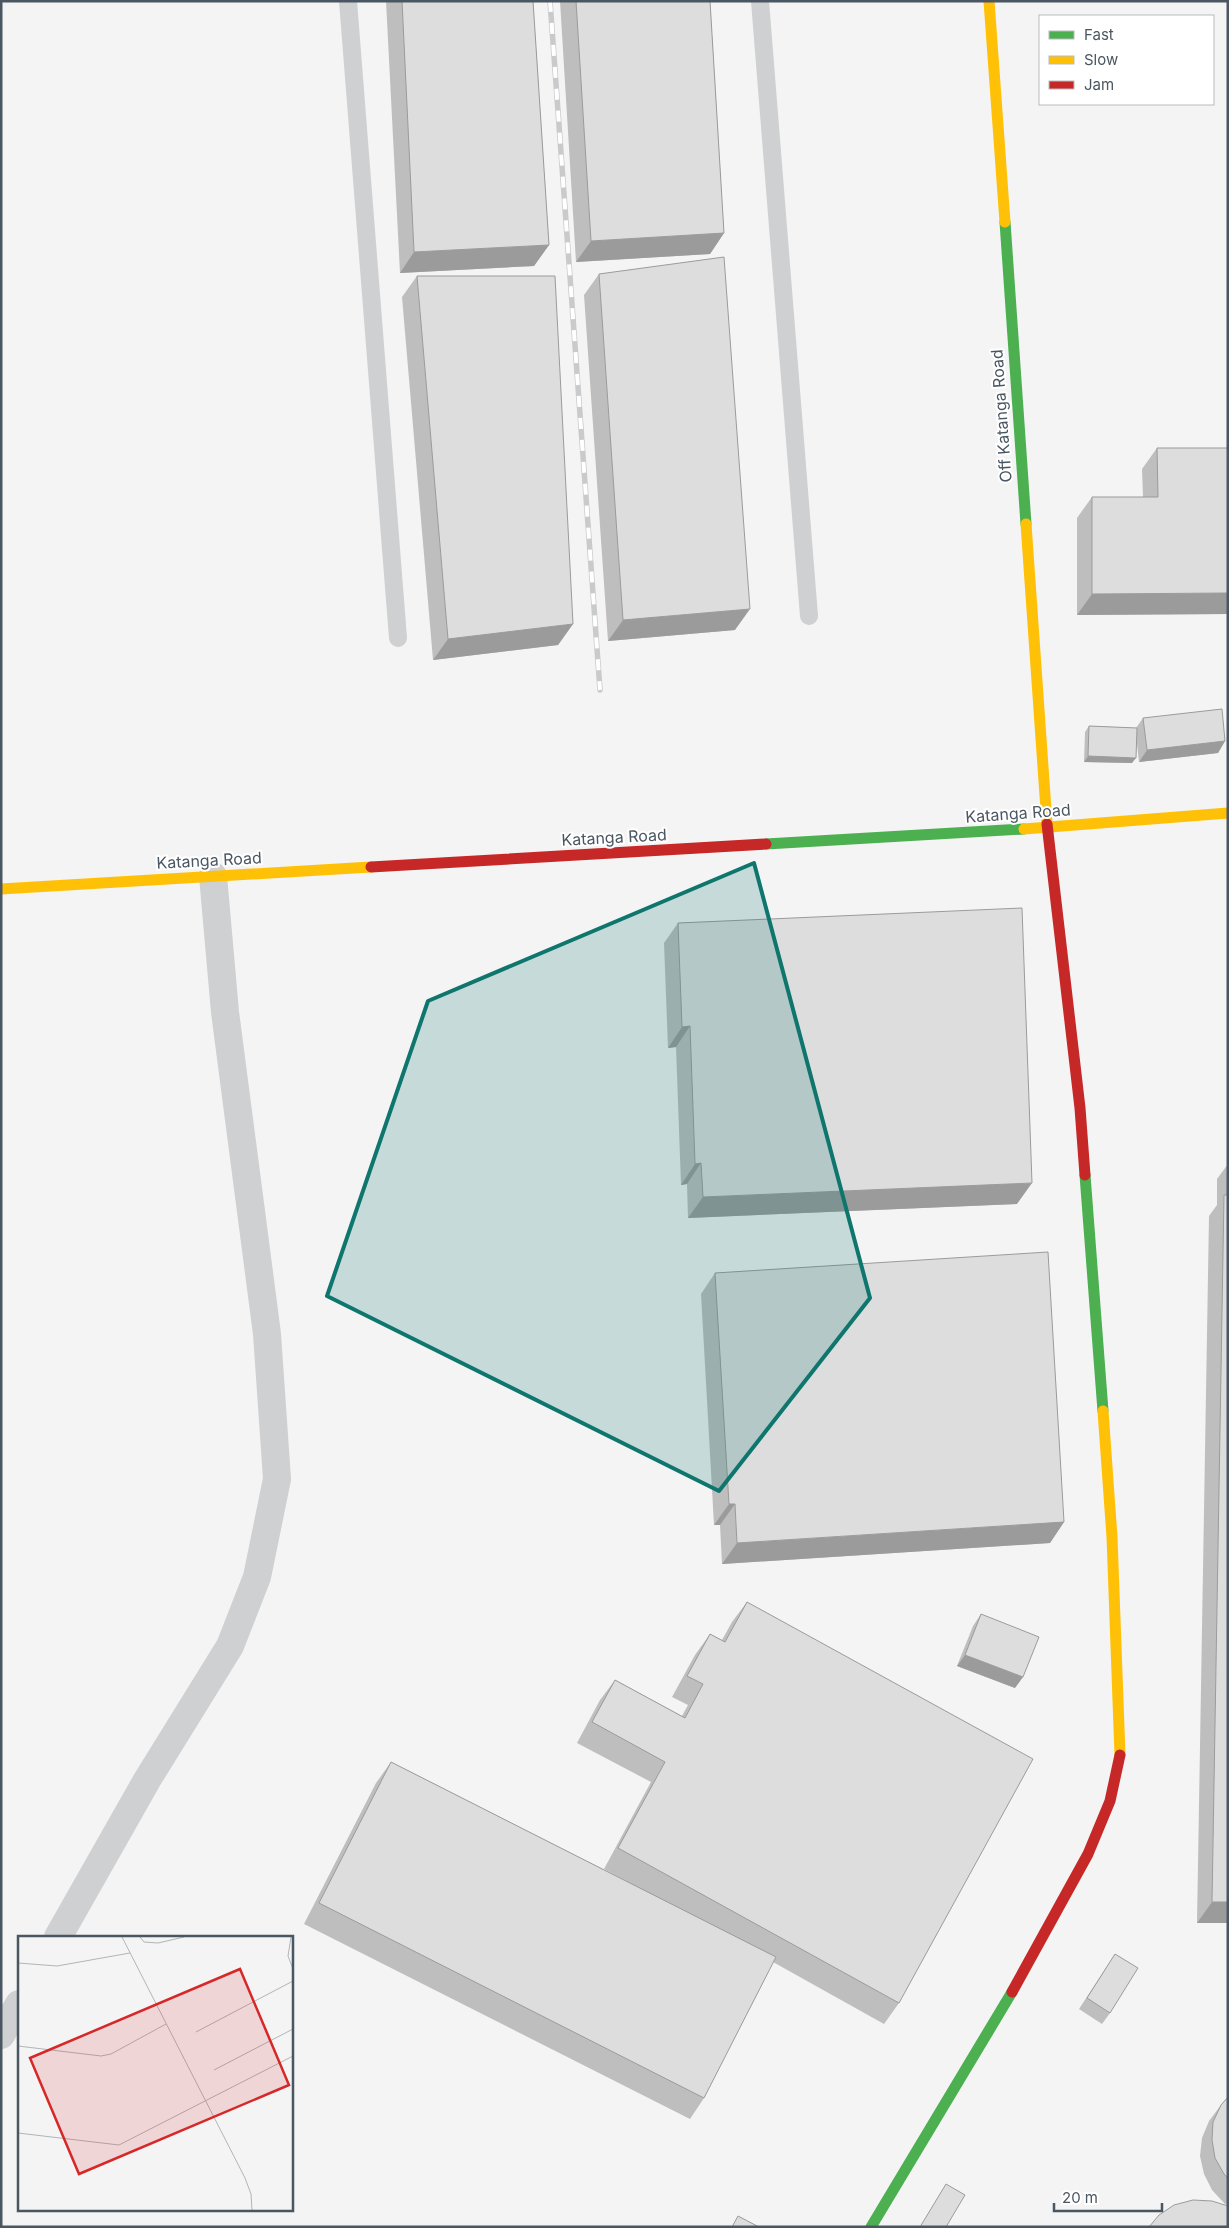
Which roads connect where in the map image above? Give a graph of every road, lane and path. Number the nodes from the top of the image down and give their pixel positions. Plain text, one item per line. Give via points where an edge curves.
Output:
1 (348, 1) edge
2 (760, 1) edge
3 (989, 1) edge
4 (809, 616) dead end
5 (398, 638) dead end
6 (1228, 813) edge
7 (1047, 828) junction
8 (213, 876) junction
9 (1, 888) edge
10 (59, 1936) edge
11 (18, 2006) edge
12 (1, 2035) edge
13 (870, 2227) edge

1 - 5 lane
2 - 4 lane
3 - 7 street, Off Katanga Road
6 - 7 street, Katanga Road
7 - 8 street, Katanga Road
7 - 13 street, Off Katanga Road via 1080,1108 1112,1536 1120,1755 1110,1801 1088,1854 1032,1958
8 - 9 street, Katanga Road
8 - 10 street via 225,1012 267,1334 277,1479 257,1577 230,1646
11 - 12 street

